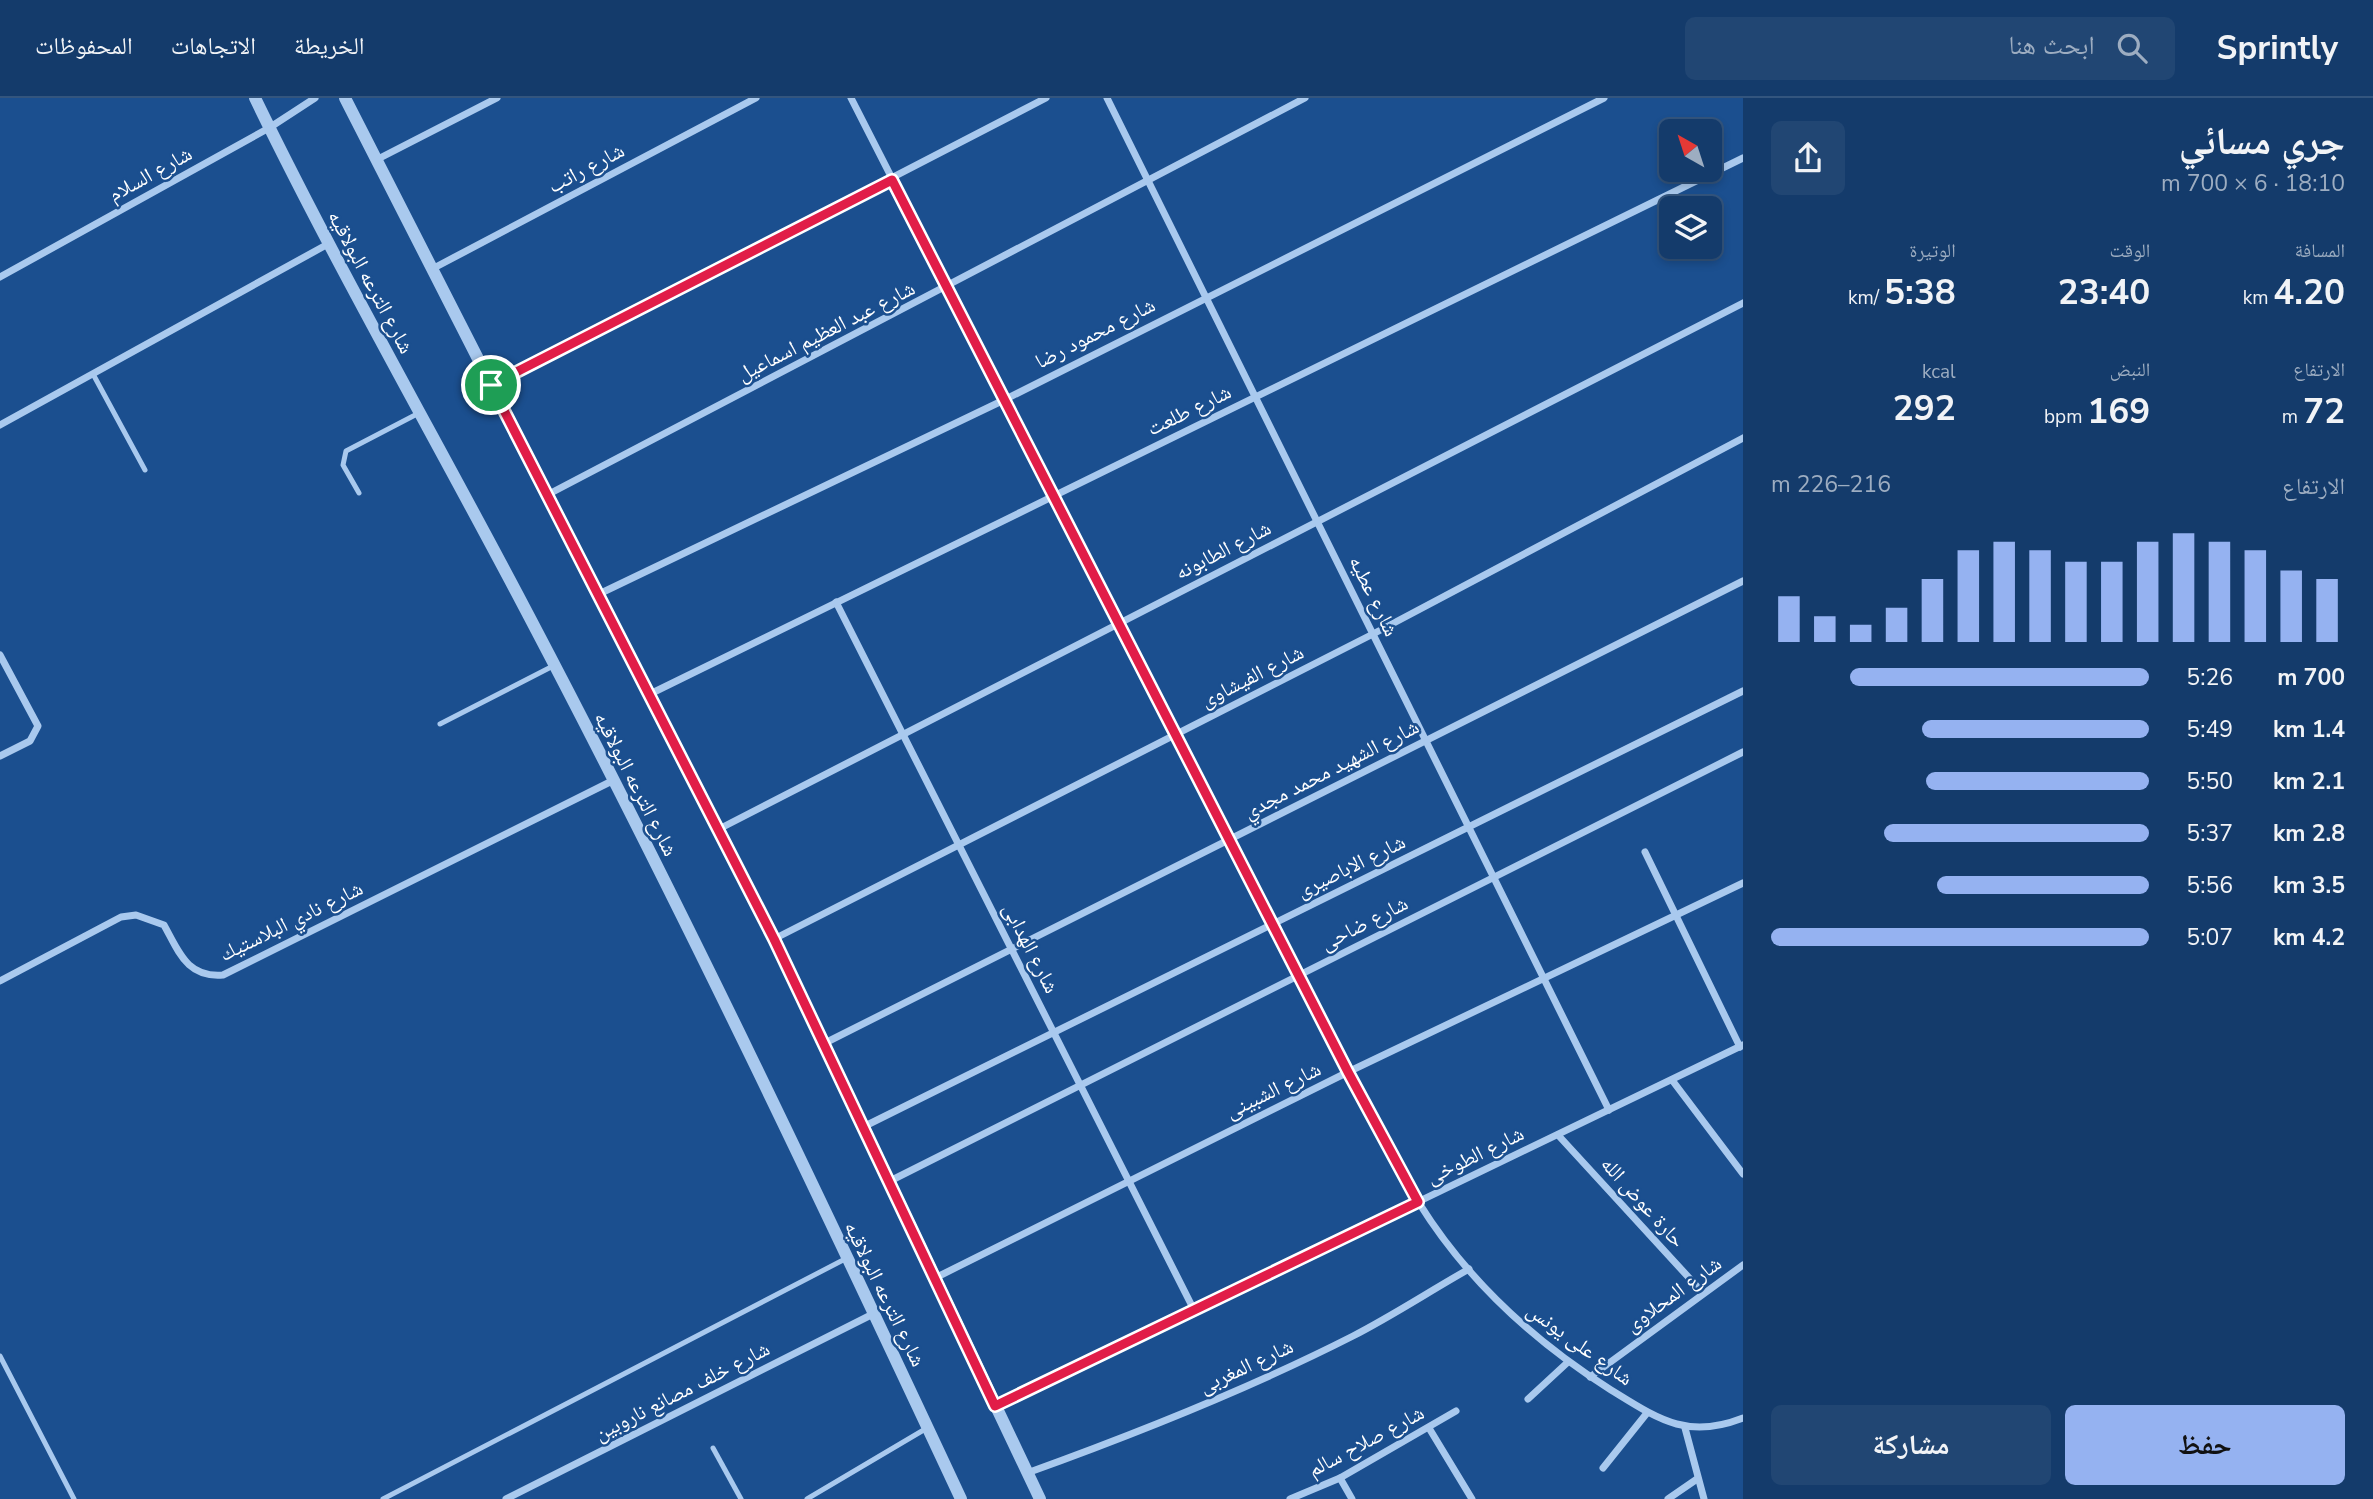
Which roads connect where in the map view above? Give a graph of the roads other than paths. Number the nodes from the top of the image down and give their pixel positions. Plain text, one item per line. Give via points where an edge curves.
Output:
1 (254, 98) edge
2 (315, 98) edge
3 (345, 98) edge
4 (497, 98) edge
5 (756, 98) edge
6 (850, 98) edge
7 (1046, 98) edge
8 (1107, 98) edge
9 (1305, 98) edge
10 (1604, 98) edge
11 (269, 128) junction
12 (1743, 158) edge
13 (376, 160) junction
14 (892, 180) junction
15 (1149, 182) junction
16 (328, 244) junction
17 (432, 269) junction
18 (0, 277) edge
19 (947, 288) junction
20 (1205, 296) junction
21 (1743, 303) edge
22 (93, 374) junction
23 (491, 385) junction
24 (1256, 398) junction
25 (1004, 400) junction
26 (419, 413) junction
27 (0, 425) edge
28 (1743, 439) edge
29 (145, 470) dead end
30 (359, 493) dead end
31 (547, 495) junction
32 (1053, 495) junction
33 (1317, 522) junction
34 (1743, 581) edge
35 (598, 594) junction
36 (836, 602) junction
37 (1119, 623) junction
38 (1373, 634) junction
39 (0, 654) edge
40 (555, 665) junction
41 (1743, 691) edge
42 (650, 694) junction
43 (440, 724) dead end
44 (903, 734) junction
45 (1176, 734) junction
46 (1426, 741) junction
47 (1743, 752) edge
48 (0, 756) edge
49 (614, 780) junction
50 (1469, 827) junction
51 (719, 829) junction
52 (1230, 840) junction
53 (960, 845) junction
54 (1645, 852) dead end
55 (1494, 878) junction
56 (1743, 883) edge
57 (1674, 915) junction
58 (1272, 924) junction
59 (774, 939) junction
60 (1012, 949) junction
61 (1299, 976) junction
62 (1544, 978) junction
63 (0, 981) edge
64 (1054, 1032) junction
65 (822, 1045) junction
66 (1742, 1046) edge
67 (1348, 1072) junction
68 (1672, 1080) junction
69 (1080, 1085) junction
70 (1609, 1110) junction
71 (862, 1128) junction
72 (1558, 1135) junction
73 (1743, 1174) edge
74 (1129, 1181) junction
75 (888, 1182) junction
76 (1418, 1202) junction
77 (847, 1258) junction
78 (1743, 1265) edge
79 (1469, 1269) junction
80 (934, 1279) junction
81 (1703, 1293) junction
82 (1194, 1310) junction
83 (873, 1314) junction
84 (0, 1356) edge
85 (1568, 1362) junction
86 (1590, 1377) junction
87 (1528, 1399) dead end
88 (995, 1406) junction
89 (1456, 1411) dead end
90 (1647, 1413) junction
91 (1743, 1418) edge
92 (927, 1428) junction
93 (1429, 1428) junction
94 (1685, 1428) junction
95 (713, 1448) dead end
96 (1603, 1468) dead end
97 (1027, 1472) junction
98 (1340, 1478) junction
99 (1697, 1479) junction
100 (74, 1499) edge
101 (383, 1499) edge
102 (506, 1499) edge
103 (741, 1499) edge
104 (807, 1499) edge
105 (961, 1499) edge
106 (1040, 1499) edge
107 (1290, 1499) edge
108 (1352, 1499) edge
109 (1472, 1499) edge
110 (1668, 1499) edge
111 (1704, 1499) edge

1 - 11 street, شارع الترعه البولاقيه
2 - 11 street, شارع السلام
3 - 13 street
4 - 13 street
5 - 17 street, شارع راتب
6 - 14 street, شارع على يونس
7 - 14 street
8 - 15 street, شارع عطيه
9 - 15 street, شارع عبد العظيم اسماعيل
10 - 20 street, شارع محمود رضا
11 - 16 street, شارع الترعه البولاقيه
11 - 18 street, شارع السلام
12 - 24 street, شارع طلعت
13 - 17 street
14 - 19 street, شارع على يونس
14 - 23 street
15 - 19 street, شارع عبد العظيم اسماعيل
15 - 20 street, شارع عطيه
16 - 22 street
16 - 26 street, شارع الترعه البولاقيه
17 - 23 street
19 - 25 street, شارع على يونس
19 - 31 street, شارع عبد العظيم اسماعيل
20 - 24 street, شارع عطيه
20 - 25 street, شارع محمود رضا
21 - 33 street, شارع الطابونه
22 - 27 street
22 - 29 lane
23 - 31 street
24 - 32 street, شارع طلعت
24 - 33 street, شارع عطيه
25 - 32 street, شارع على يونس
25 - 35 street, شارع محمود رضا
26 - 30 lane via 346,451 343,465
26 - 40 street, شارع الترعه البولاقيه
28 - 38 street, شارع الفيشاوى
31 - 35 street
32 - 36 street, شارع طلعت
32 - 37 street, شارع على يونس
33 - 37 street, شارع الطابونه
33 - 38 street, شارع عطيه
34 - 46 street, شارع الشهيد محمد مجدي
35 - 42 street
36 - 42 street, شارع طلعت
36 - 44 street, شارع الهدابى
37 - 44 street, شارع الطابونه
37 - 45 street, شارع على يونس
38 - 45 street, شارع الفيشاوى
38 - 46 street, شارع عطيه
39 - 48 street via 38,726 30,741
40 - 43 lane
40 - 49 street, شارع الترعه البولاقيه
41 - 50 street, شارع الاباصيرى
42 - 51 street
44 - 51 street, شارع الطابونه
44 - 53 street, شارع الهدابى
45 - 52 street, شارع على يونس
45 - 53 street, شارع الفيشاوى
46 - 50 street, شارع عطيه
46 - 52 street, شارع الشهيد محمد مجدي
47 - 55 street, شارع ضاحى
49 - 63 street, شارع نادي البلاستيك via 223,975 211,976 188,967 164,925 136,915 108,923
49 - 77 street, شارع الترعه البولاقيه
50 - 55 street, شارع عطيه
50 - 58 street, شارع الاباصيرى
51 - 59 street
52 - 58 street, شارع على يونس
52 - 60 street, شارع الشهيد محمد مجدي
53 - 59 street, شارع الفيشاوى
53 - 60 street, شارع الهدابى
54 - 57 street
55 - 61 street, شارع ضاحى
55 - 62 street, شارع عطيه
56 - 57 street, شارع الشبينى
57 - 62 street, شارع الشبينى
57 - 66 street
58 - 61 street, شارع على يونس
58 - 64 street, شارع الاباصيرى
59 - 65 street
60 - 64 street, شارع الهدابى
60 - 65 street, شارع الشهيد محمد مجدي
61 - 67 street, شارع على يونس
61 - 69 street, شارع ضاحى
62 - 67 street, شارع الشبينى
62 - 70 street, شارع عطيه
64 - 69 street, شارع الهدابى
64 - 71 street, شارع الاباصيرى
65 - 71 street
66 - 68 street, شارع الطوخى
67 - 74 street, شارع الشبينى
67 - 76 street, شارع على يونس
68 - 70 street, شارع الطوخى
68 - 73 street
69 - 74 street, شارع الهدابى
69 - 75 street, شارع ضاحى
70 - 72 street, شارع الطوخى
71 - 75 street
72 - 76 street, شارع الطوخى
72 - 81 street, حارة عوض الله
74 - 80 street, شارع الشبينى
74 - 82 street, شارع الهدابى
75 - 80 street
76 - 79 street, شارع على يونس
76 - 82 street, شارع الطوخى
77 - 83 street, شارع الترعه البولاقيه
77 - 101 lane
78 - 81 street, شارع المحلاوى
79 - 85 street, شارع على يونس via 1505,1309
79 - 97 street, شارع المغربى via 1354,1335 1248,1387
80 - 88 street
81 - 86 street, شارع المحلاوى
82 - 88 street, شارع الطوخى
83 - 92 street, شارع الترعه البولاقيه
83 - 102 street, شارع خلف مصانع ناروبين
84 - 100 lane
85 - 86 street, شارع على يونس
85 - 87 street
86 - 90 street, شارع على يونس
88 - 97 street
89 - 93 street, شارع صلاح سالم
90 - 94 street, شارع على يونس
90 - 96 street
91 - 94 street via 1705,1429
92 - 104 lane
92 - 105 street, شارع الترعه البولاقيه
93 - 98 street, شارع صلاح سالم
93 - 109 street
94 - 99 street
95 - 103 lane
97 - 106 street
98 - 107 street, شارع صلاح سالم
98 - 108 street
99 - 110 street
99 - 111 street

